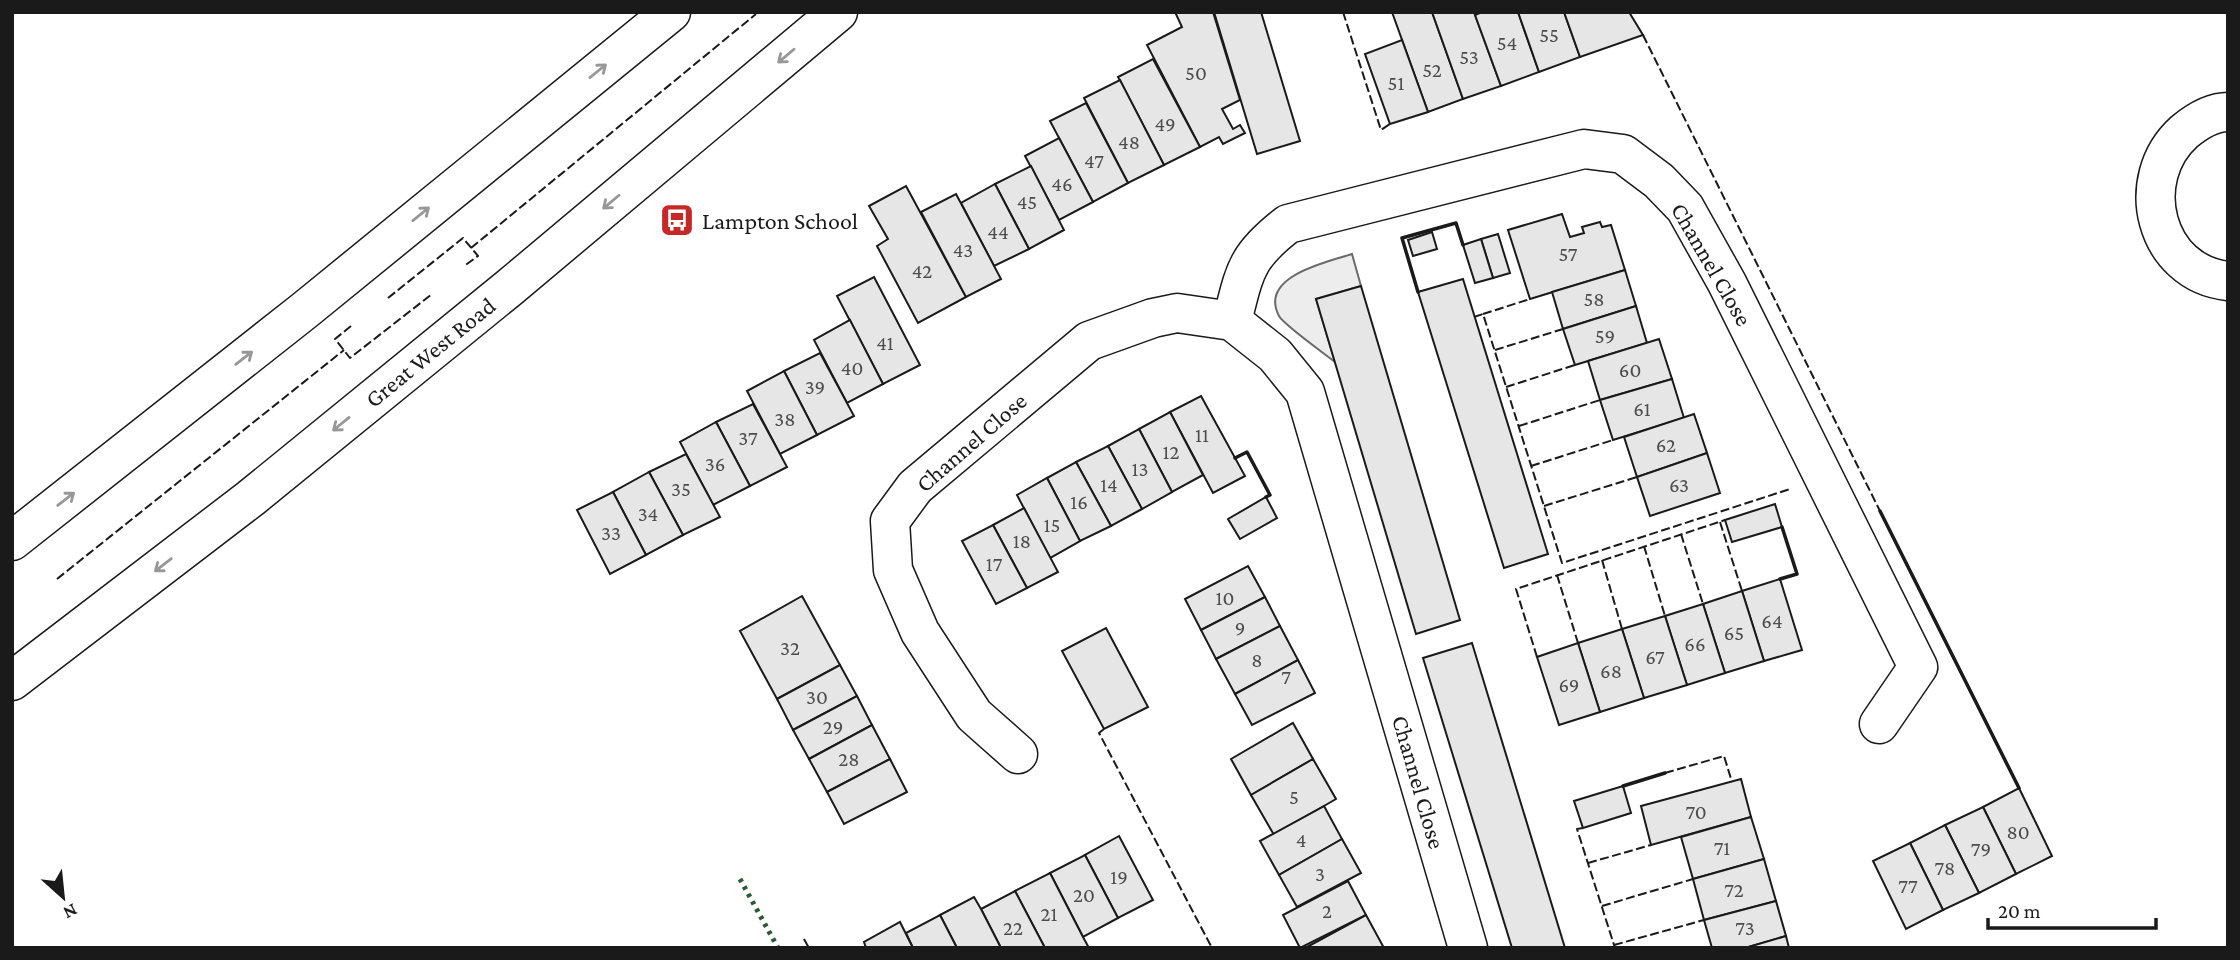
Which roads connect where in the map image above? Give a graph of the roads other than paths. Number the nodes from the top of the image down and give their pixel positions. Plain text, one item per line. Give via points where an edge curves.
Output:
1 (671, 12) edge
2 (838, 12) edge
3 (2228, 112) edge
4 (2228, 281) edge
5 (1232, 321) junction
6 (12, 541) edge
7 (12, 681) edge
8 (1879, 724) dead end
9 (1018, 754) dead end
10 (1468, 948) edge

6 -> 1 main road
2 -> 7 main road, Great West Road via 272,480
3 - 4 main road via 2195,123 2173,142 2158,168 2154,190 2159,227 2172,250 2192,269
5 - 8 main road, Channel Close via 1246,265 1263,243 1288,224 1584,149 1623,154 1685,208 1727,283 1918,667
5 - 9 main road, Channel Close via 1177,313 1089,341 915,488 890,521 892,569 920,632 974,715
5 - 10 main road, Channel Close via 1275,355 1306,392

